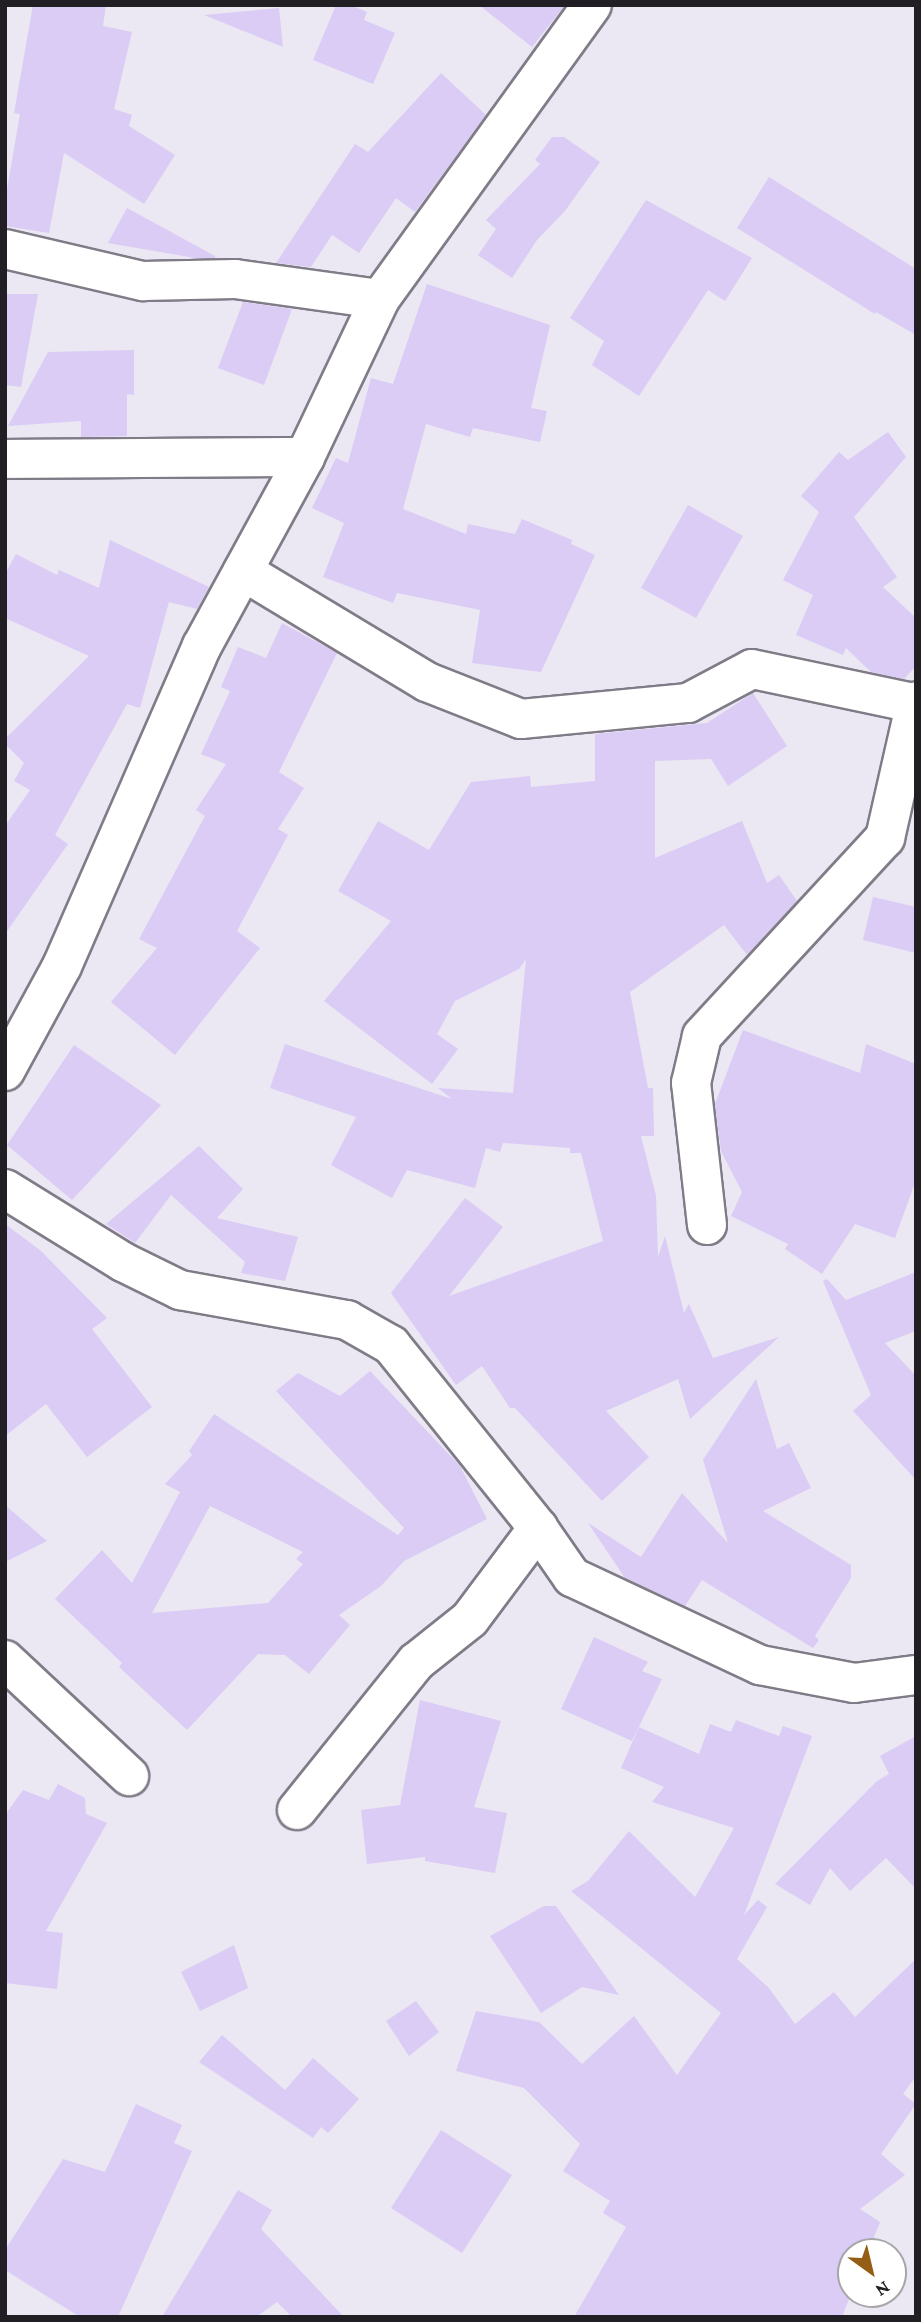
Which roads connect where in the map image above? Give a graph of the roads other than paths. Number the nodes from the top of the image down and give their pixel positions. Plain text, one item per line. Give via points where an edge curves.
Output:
1 (592, 5) edge
2 (5, 248) edge
3 (380, 299) junction
4 (305, 457) junction
5 (5, 460) edge
6 (243, 571) junction
7 (915, 702) edge
8 (5, 1071) edge
9 (5, 1189) edge
10 (707, 1225) dead end
11 (538, 1528) junction
12 (5, 1660) edge
13 (916, 1675) edge
14 (130, 1776) dead end
15 (298, 1810) dead end

1 - 3 street
2 - 3 street via 143,281 235,279
3 - 4 street
4 - 5 street
4 - 6 street
6 - 7 street via 428,682 521,719 688,703 752,669
6 - 8 street via 202,646 62,966
7 - 10 street via 885,838 702,1036 691,1083
9 - 11 street via 123,1262 180,1290 347,1320 391,1345
11 - 13 street via 572,1577 760,1665 854,1683
11 - 15 street via 470,1619 415,1662
12 - 14 street

